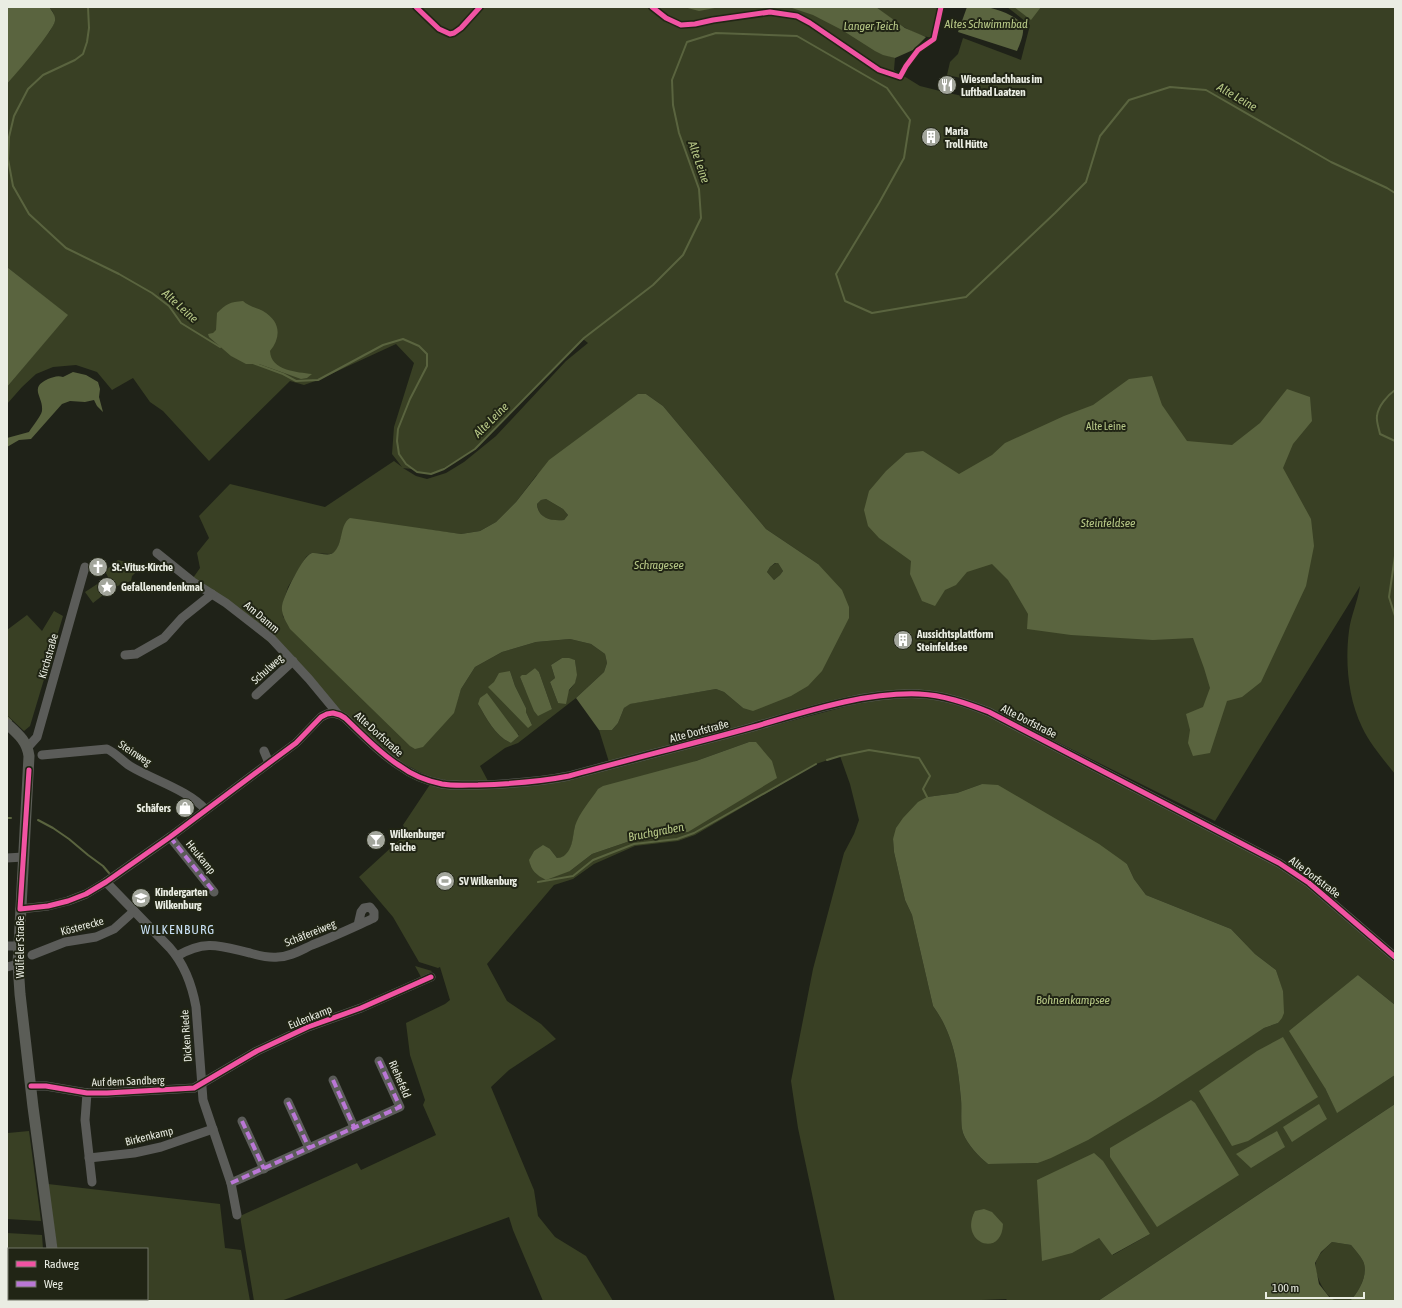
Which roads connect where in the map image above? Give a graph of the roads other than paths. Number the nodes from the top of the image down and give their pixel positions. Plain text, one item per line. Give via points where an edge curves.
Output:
1 (157, 553) dead end
2 (85, 568) dead end
3 (212, 594) junction
4 (126, 655) dead end
5 (293, 661) junction
6 (256, 695) dead end
7 (322, 695) junction
8 (338, 714) junction
9 (322, 717) junction
10 (7, 724) edge
11 (28, 747) junction
12 (264, 752) dead end
13 (42, 755) dead end
14 (269, 763) junction
15 (206, 810) junction
16 (170, 837) junction
17 (23, 857) junction
18 (7, 858) edge
19 (106, 882) junction
20 (214, 892) dead end
21 (20, 909) junction
22 (134, 911) junction
23 (358, 925) dead end
24 (13, 946) edge
25 (32, 955) dead end
26 (177, 956) junction
27 (1395, 957) edge
28 (18, 964) junction
29 (7, 967) edge
30 (431, 977) dead end
31 (379, 1060) dead end
32 (332, 1080) dead end
33 (201, 1085) junction
34 (31, 1086) junction
35 (87, 1093) junction
36 (288, 1102) dead end
37 (242, 1121) dead end
38 (354, 1127) junction
39 (213, 1129) junction
40 (309, 1148) junction
41 (89, 1158) junction
42 (264, 1169) junction
43 (92, 1182) dead end
44 (231, 1183) junction
45 (237, 1215) dead end
46 (52, 1248) edge

1 - 3 street, Am Damm
2 - 11 street, Kirchstraße via 37,737
3 - 4 street via 182,618 164,638 136,654
3 - 5 street, Am Damm via 271,638
5 - 6 street, Schulweg
5 - 7 street, Am Damm
7 - 8 street, Am Damm
7 - 9 street via 325,704
8 - 9 street, Alte Dorfstraße via 327,714
8 - 27 street, Alte Dorfstraße via 399,766 428,780 454,785 550,780 569,776 881,695 920,694 944,698 982,709 1293,871
9 - 14 street via 296,743
10 - 11 main road
11 - 17 main road, Wülfeler Straße via 29,770
12 - 14 street
13 - 15 street, Steinweg via 107,749 130,766 197,801
14 - 15 street
15 - 16 street
16 - 19 street
16 - 20 street, Heukamp
17 - 18 street
17 - 21 main road, Wülfeler Straße
19 - 21 street via 68,902
19 - 22 street, Dicken Riede
21 - 24 main road, Wülfeler Straße
22 - 25 street, Kösterecke via 114,929 96,937 65,942
22 - 26 street, Dicken Riede
23 - 26 street, Schäfereiweg via 291,955 280,957 268,958 219,945 194,947
24 - 28 main road, Wülfeler Straße
26 - 33 street, Dicken Riede via 186,973 196,1007
28 - 29 street
28 - 34 main road, Wülfeler Straße
30 - 33 street, Eulenkamp via 361,1008 301,1030 257,1051
31 - 38 street, Riehefeld via 400,1107
32 - 38 street
33 - 35 street, Auf dem Sandberg via 194,1088
33 - 39 street, Dicken Riede via 203,1100
34 - 35 street, Auf dem Sandberg
34 - 46 main road, Wülfeler Straße
35 - 41 street via 85,1120
36 - 40 street
37 - 42 street
38 - 40 street, Riehefeld
39 - 41 street, Birkenkamp via 161,1147
39 - 44 street, Dicken Riede
40 - 42 street, Riehefeld
41 - 43 street
42 - 44 street, Riehefeld
44 - 45 street, Dicken Riede

